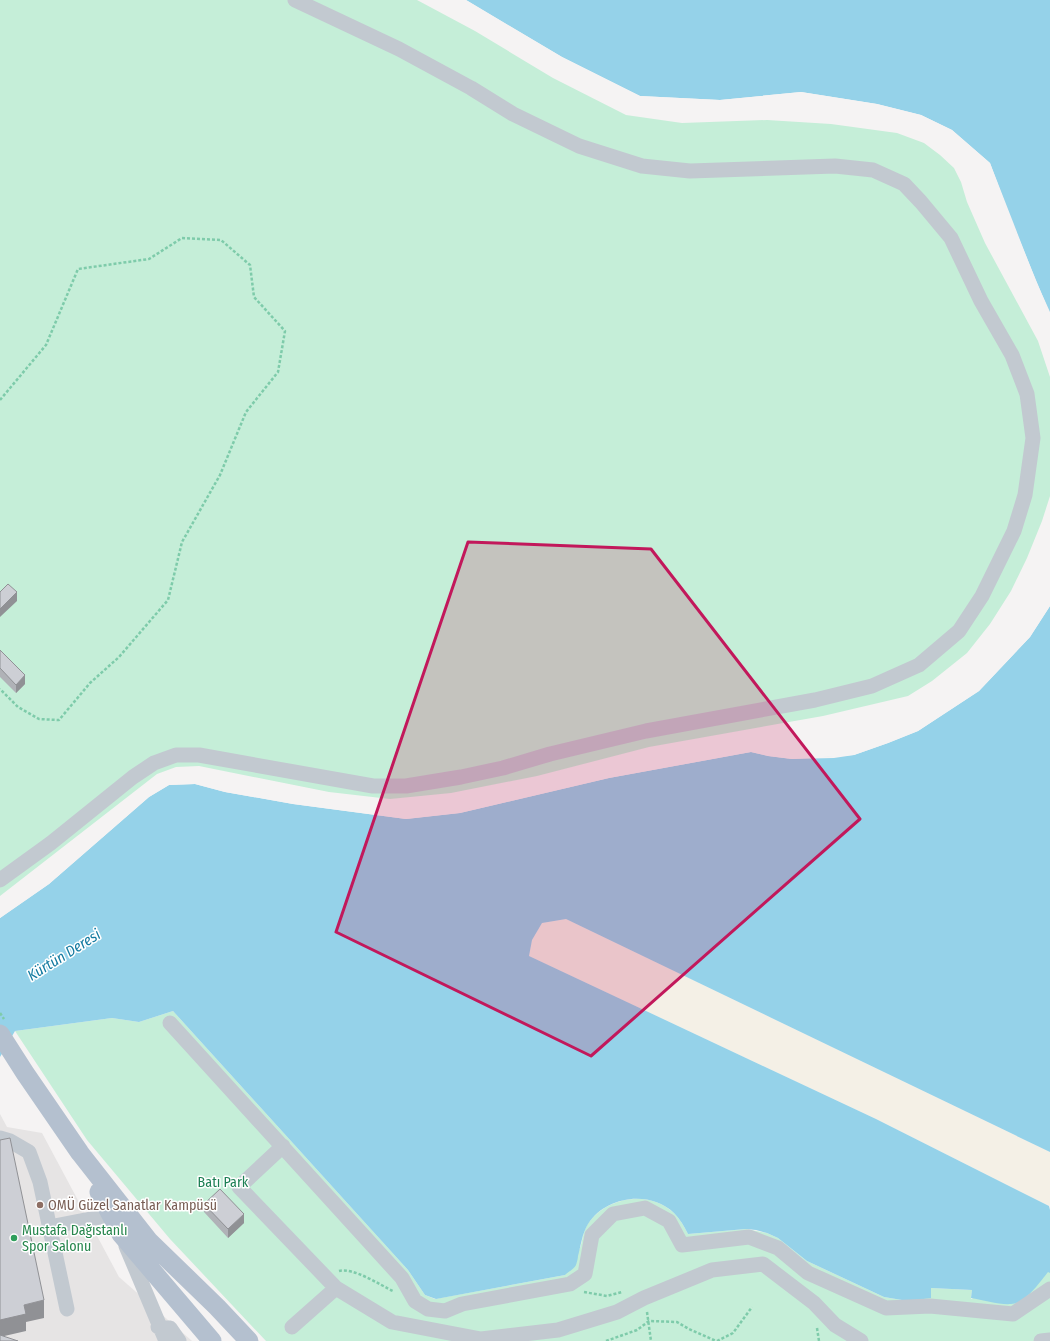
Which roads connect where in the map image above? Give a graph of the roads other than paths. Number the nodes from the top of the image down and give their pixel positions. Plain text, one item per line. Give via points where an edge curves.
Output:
1 (295, 0) edge
2 (0, 880) edge
3 (170, 1023) dead end
4 (0, 1034) edge
5 (0, 1138) edge
6 (283, 1146) junction
7 (80, 1153) junction
8 (111, 1215) junction
9 (50, 1227) junction
10 (121, 1234) junction
11 (336, 1288) junction
12 (1050, 1289) edge
13 (67, 1309) dead end
14 (292, 1327) dead end
15 (159, 1332) edge
16 (241, 1338) edge
17 (1050, 1340) edge
18 (179, 1341) edge
19 (212, 1341) edge
20 (861, 1341) edge
21 (1041, 1341) edge

1 - 2 street via 399,48 514,114 579,146 642,166 690,171 835,166 873,170 904,184 950,238 1012,355 1027,394 1033,438 1024,495 1014,531 982,596 959,631 919,665 872,686 815,700 646,731 503,768 406,786 373,786 199,755 176,755 154,763 133,777
3 - 6 street
4 - 7 main road
5 - 9 street via 10,1140 29,1152 40,1182
6 - 11 street via 239,1187
6 - 12 street via 402,1278 415,1301 428,1309 445,1311 462,1304 570,1284 585,1274 592,1235 613,1214 645,1208 669,1220 682,1245 749,1237 778,1248 808,1273 886,1308 930,1306 1013,1314
7 - 8 main road
7 - 16 main road via 149,1241 217,1307
8 - 9 street
8 - 10 main road
9 - 13 street
10 - 15 street
10 - 19 main road
11 - 14 street
11 - 20 street via 392,1322 481,1339 558,1330 617,1312 712,1270 762,1264 814,1303 835,1324
15 - 18 street via 170,1328
17 - 21 street

